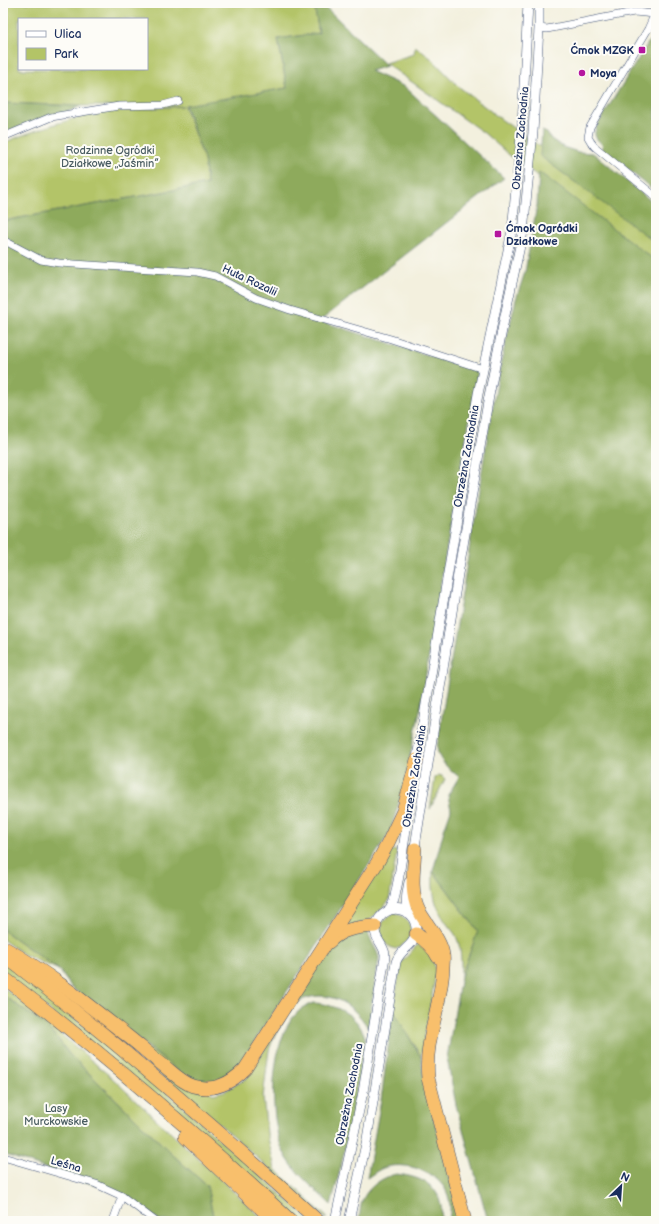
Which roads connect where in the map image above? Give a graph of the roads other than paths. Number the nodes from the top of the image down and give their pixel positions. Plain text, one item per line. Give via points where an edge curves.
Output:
1 (528, 3) edge
2 (539, 3) edge
3 (656, 13) edge
4 (539, 28) junction
5 (178, 101) dead end
6 (3, 138) edge
7 (656, 197) edge
8 (3, 240) edge
9 (483, 369) junction
10 (417, 760) junction
11 (415, 849) junction
12 (390, 909) junction
13 (407, 913) junction
14 (375, 926) junction
15 (416, 934) junction
16 (3, 947) edge
17 (382, 947) junction
18 (400, 953) junction
19 (3, 955) edge
20 (315, 959) junction
21 (442, 968) junction
22 (3, 977) edge
23 (84, 1041) junction
24 (3, 1158) edge
25 (122, 1196) junction
26 (350, 1218) edge
27 (114, 1221) edge
28 (155, 1221) edge
29 (274, 1221) edge
30 (291, 1221) edge
31 (318, 1221) edge
32 (335, 1221) edge
33 (465, 1221) edge

1 - 9 street, Obrzeżna Zachodnia via 522,126 512,231
2 - 4 street, Obrzeżna Zachodnia
3 - 4 street via 634,12 547,29
3 - 7 street via 590,127 588,137
4 - 11 street, Obrzeżna Zachodnia via 534,132 523,232 489,396
5 - 6 street via 163,105 119,106 51,117
8 - 9 street, Huta Rozalii via 41,260 197,272 215,276 256,298 290,310
9 - 10 street, Obrzeżna Zachodnia
10 - 12 street, Obrzeżna Zachodnia via 399,876
10 - 20 highway via 403,811 387,845
11 - 13 street, Obrzeżna Zachodnia via 406,899
11 - 21 highway via 415,901 440,944 443,954
12 - 13 street
12 - 14 street
13 - 15 street via 414,922
14 - 17 street via 375,935
14 - 20 highway via 340,933
15 - 18 street via 410,946
15 - 21 highway via 433,948
16 - 20 highway via 68,990 185,1082 203,1088 229,1083 245,1069
17 - 18 street
17 - 32 street, Obrzeżna Zachodnia via 385,954 373,1034
18 - 26 street via 394,970 367,1139
19 - 31 highway via 160,1082
21 - 33 highway via 442,984 429,1043 427,1068
22 - 23 highway
23 - 29 highway
23 - 30 highway
24 - 25 street, Leśna via 96,1184
25 - 27 street
25 - 28 street, Leśna

